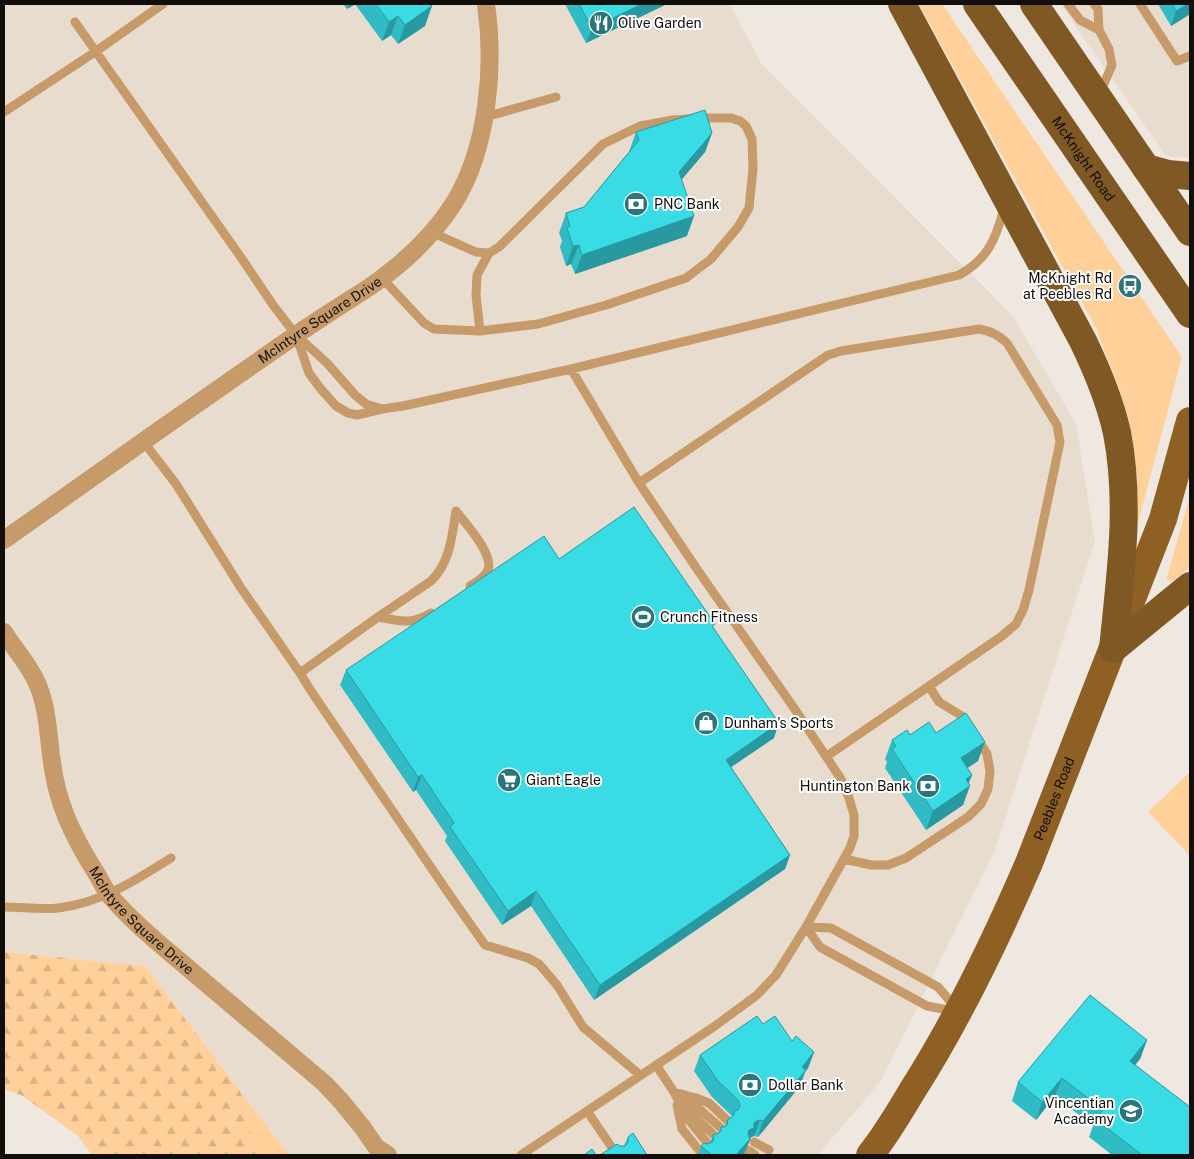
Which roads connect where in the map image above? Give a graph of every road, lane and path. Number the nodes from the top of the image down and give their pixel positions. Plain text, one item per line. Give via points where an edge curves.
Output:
1 (163, 4) edge
2 (486, 4) edge
3 (902, 4) edge
4 (977, 4) edge
5 (1034, 4) edge
6 (1068, 4) edge
7 (1094, 4) edge
8 (1140, 4) edge
9 (74, 22) dead end
10 (1099, 30) junction
11 (94, 52) junction
12 (1190, 56) edge
13 (556, 97) dead end
14 (1098, 97) junction
15 (4, 112) edge
16 (484, 116) junction
17 (1146, 168) junction
18 (1190, 176) edge
19 (1007, 198) junction
20 (431, 232) junction
21 (1190, 232) edge
22 (489, 253) junction
23 (382, 278) junction
24 (1190, 314) edge
25 (480, 331) junction
26 (296, 335) junction
27 (571, 369) junction
28 (382, 409) junction
29 (1190, 421) edge
30 (143, 441) junction
31 (639, 483) junction
32 (4, 540) edge
33 (1190, 586) edge
34 (462, 592) edge
35 (437, 608) edge
36 (378, 617) junction
37 (4, 632) edge
38 (1113, 649) junction
39 (300, 673) junction
40 (929, 686) junction
41 (826, 756) junction
42 (171, 858) dead end
43 (844, 859) junction
44 (109, 894) junction
45 (4, 907) edge
46 (806, 927) junction
47 (959, 1012) junction
48 (656, 1065) junction
49 (640, 1075) junction
50 (674, 1092) junction
51 (587, 1111) junction
52 (725, 1125) edge
53 (716, 1137) edge
54 (754, 1142) edge
55 (709, 1146) edge
56 (769, 1150) dead end
57 (380, 1152) edge
58 (702, 1154) edge
59 (521, 1155) edge
60 (617, 1155) edge
61 (870, 1155) edge

1 - 11 lane
2 - 16 street, McIntyre Square Drive via 490,69
3 - 19 highway
4 - 24 highway, McKnight Road
5 - 14 highway
6 - 10 lane via 1080,20
7 - 10 lane via 1098,9
8 - 12 lane via 1177,61
9 - 11 lane
10 - 14 lane via 1109,49 1112,65
11 - 15 lane
11 - 26 lane
13 - 16 lane
14 - 17 highway
16 - 20 street, McIntyre Square Drive via 470,171 448,211
17 - 18 highway
17 - 21 highway
19 - 27 lane via 992,243 972,268 959,275
19 - 38 highway via 1090,356 1104,387 1117,433 1124,515
20 - 22 lane via 476,252
20 - 23 street, McIntyre Square Drive
22 - 25 lane via 477,275
22 - 25 lane via 499,247 603,144 640,126 673,120 731,118 746,126 752,139 754,168 749,208 738,227 711,259 686,278 606,305 538,324
23 - 25 lane via 424,323 434,329
23 - 26 street, McIntyre Square Drive
26 - 28 lane via 355,395 366,404
26 - 28 lane via 308,373 336,406 358,415
26 - 30 street, McIntyre Square Drive
27 - 28 lane
27 - 31 lane
29 - 38 main road, Peebles Road via 1163,519
30 - 32 street, McIntyre Square Drive
30 - 39 lane via 176,484 241,588
31 - 40 lane via 828,355 841,350 979,330 998,335 1007,343 1057,425 1060,442 1057,462 1030,590 1016,624
31 - 41 lane
33 - 38 highway
34 - 36 lane via 484,575 488,561 482,546 456,511 450,548 438,574
35 - 36 lane via 416,620 399,622
36 - 39 lane
37 - 44 street, McIntyre Square Drive via 38,684 60,801 84,855
38 - 47 main road, Peebles Road via 1022,880
39 - 49 lane via 485,944 539,964 584,1027
40 - 41 lane
40 - 43 lane via 939,702 962,716 987,754 990,771 988,789 981,804 968,817 906,858 888,864
41 - 43 lane via 844,785 854,815 854,836
42 - 44 lane
43 - 46 lane
44 - 45 lane via 56,908
44 - 57 street, McIntyre Square Drive via 133,921 324,1084
46 - 47 lane via 820,947 927,1006
46 - 47 lane via 831,928 930,982
46 - 48 lane via 776,974 757,996
47 - 61 main road, Peebles Road via 929,1065
48 - 49 lane
48 - 50 lane
49 - 51 lane
50 - 52 lane via 709,1103
50 - 53 lane
50 - 55 lane via 687,1118
50 - 58 lane via 682,1129
51 - 59 lane
51 - 60 lane
54 - 56 lane

